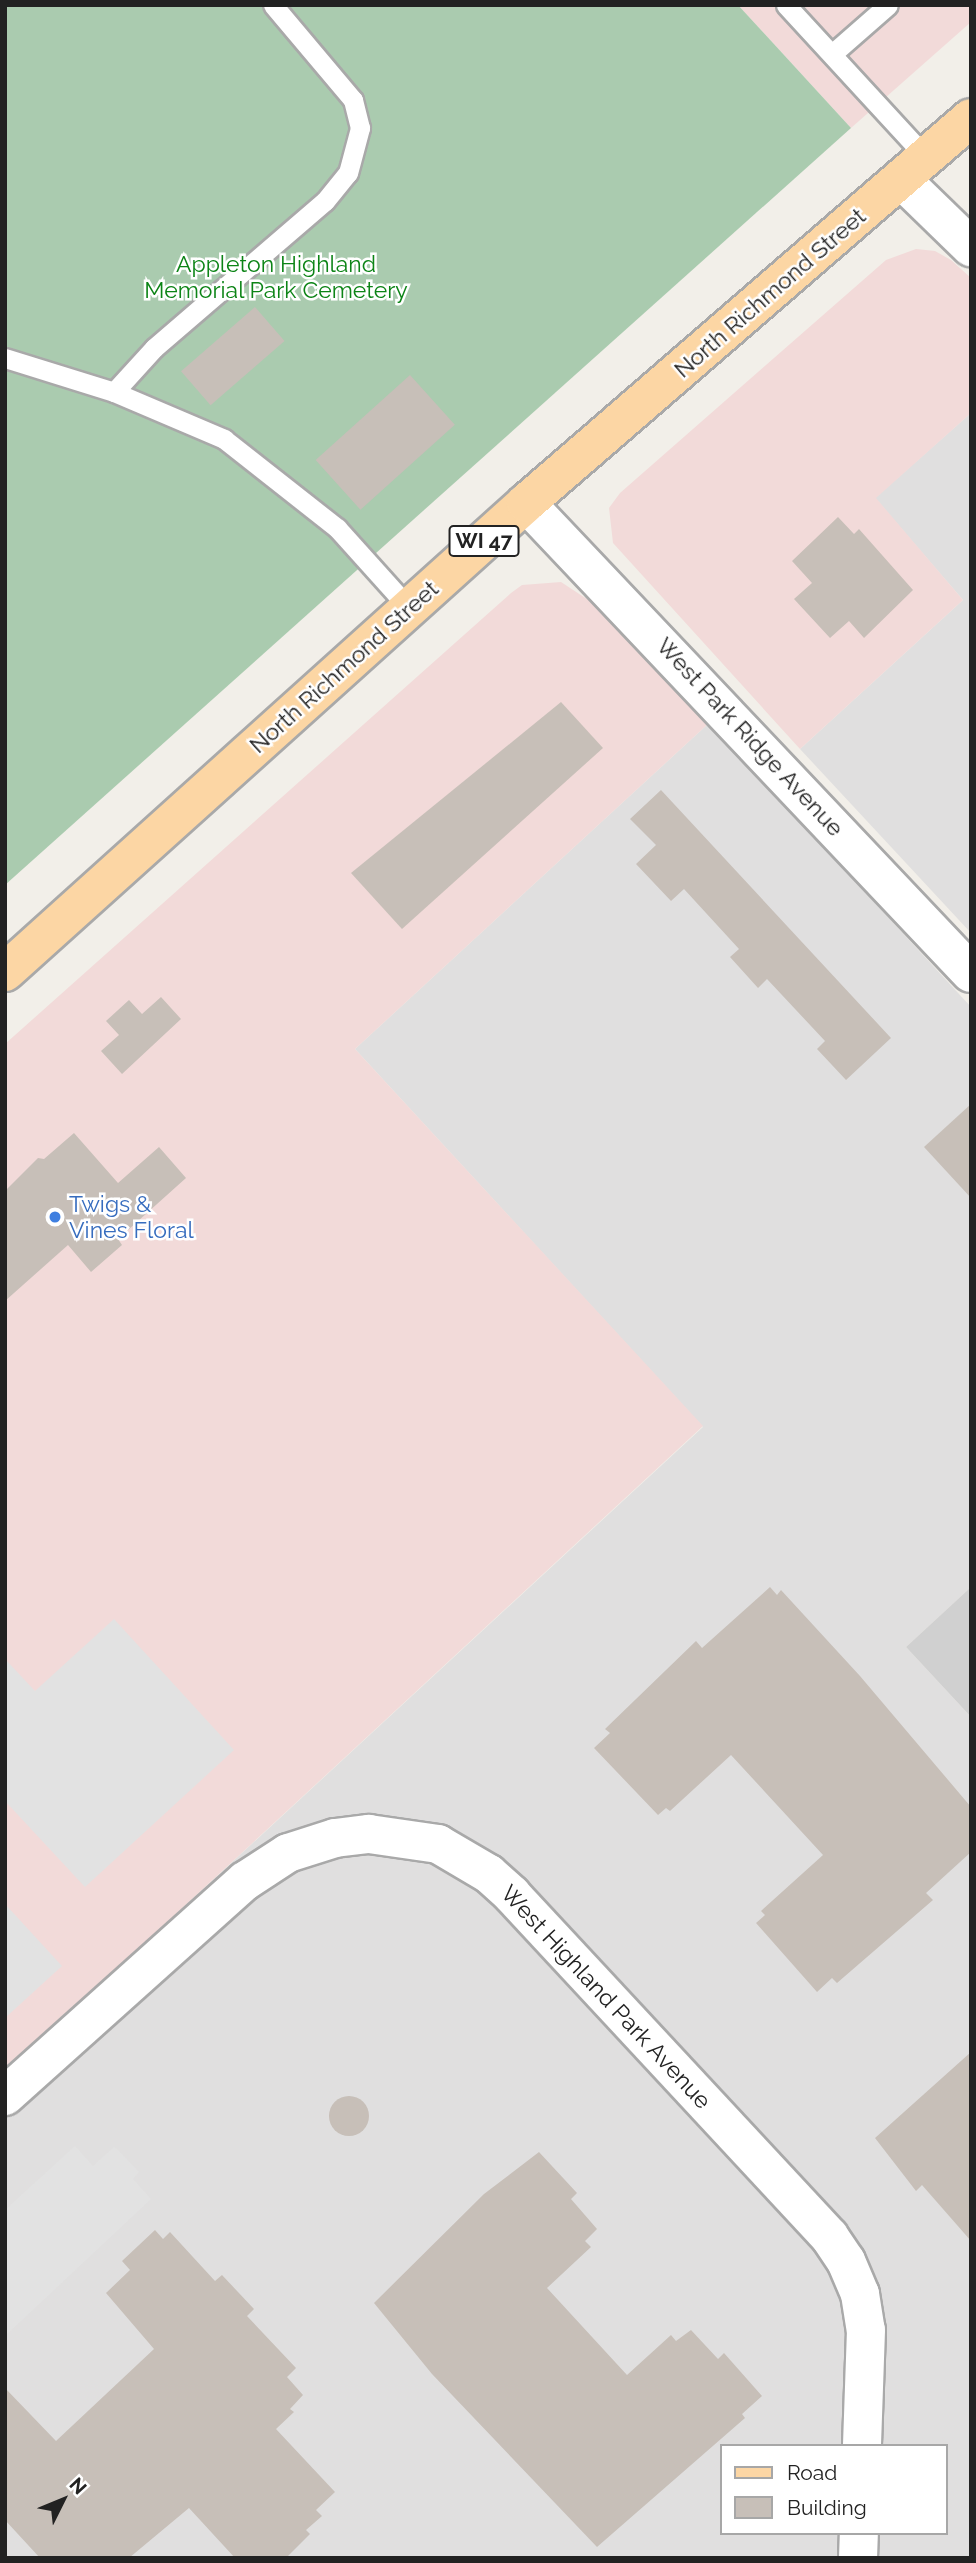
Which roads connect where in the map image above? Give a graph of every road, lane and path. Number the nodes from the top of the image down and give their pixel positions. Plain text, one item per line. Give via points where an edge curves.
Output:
1 (273, 5) edge
2 (786, 5) edge
3 (888, 5) edge
4 (832, 54) junction
5 (971, 118) edge
6 (914, 168) junction
7 (971, 247) edge
8 (5, 358) edge
9 (114, 392) junction
10 (526, 503) junction
11 (410, 608) junction
12 (5, 972) edge
13 (971, 973) edge
14 (5, 2096) edge
15 (862, 2444) edge
16 (859, 2535) edge
17 (858, 2558) edge

1 - 9 lane via 353,100 360,128 348,173 325,201 154,348
2 - 4 lane
3 - 4 lane
4 - 6 lane
5 - 6 main road, North Richmond Street / WI 47
6 - 7 street
6 - 10 main road, North Richmond Street / WI 47
8 - 9 lane
9 - 11 lane via 224,439 337,527
10 - 11 main road, North Richmond Street / WI 47
10 - 13 street, West Park Ridge Avenue
11 - 12 main road, North Richmond Street / WI 47
14 - 15 street, West Highland Park Avenue via 245,1881 288,1853 335,1838 369,1834 438,1844 489,1874 512,1895 829,2236 860,2294 866,2330
16 - 17 street

